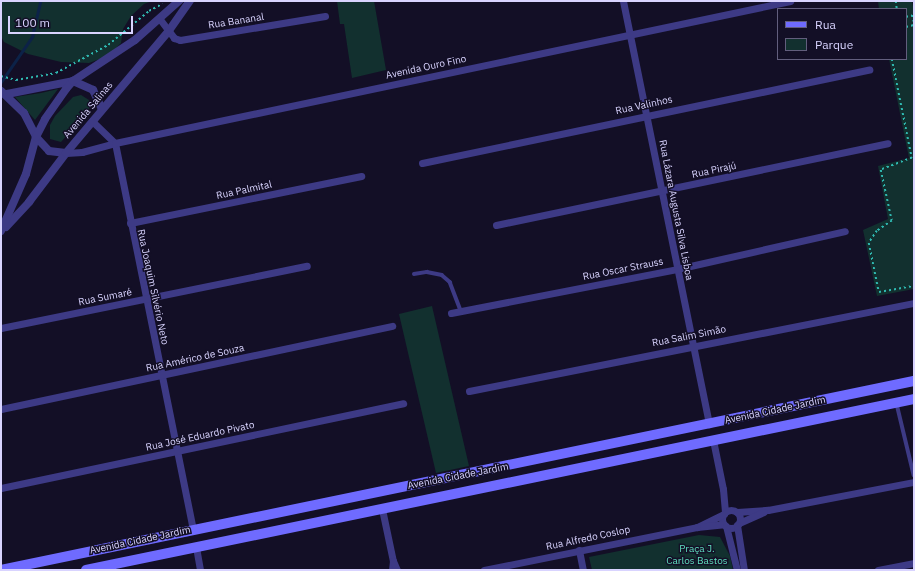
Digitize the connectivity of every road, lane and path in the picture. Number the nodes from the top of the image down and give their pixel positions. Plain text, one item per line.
1 (169, 1) edge
2 (179, 1) edge
3 (190, 1) edge
4 (623, 1) edge
5 (790, 1) edge
6 (326, 16) dead end
7 (907, 17) edge
8 (159, 18) junction
9 (914, 23) edge
10 (168, 32) junction
11 (631, 34) junction
12 (892, 60) edge
13 (870, 70) dead end
14 (1, 76) edge
15 (73, 81) junction
16 (4, 92) edge
17 (102, 109) junction
18 (647, 114) junction
19 (92, 121) junction
20 (36, 137) junction
21 (115, 143) junction
22 (888, 143) dead end
23 (66, 153) junction
24 (912, 158) junction
25 (914, 161) edge
26 (422, 163) dead end
27 (361, 176) dead end
28 (662, 191) junction
29 (130, 224) junction
30 (496, 225) dead end
31 (1, 231) edge
32 (845, 231) dead end
33 (307, 266) dead end
34 (677, 269) junction
35 (414, 274) dead end
36 (914, 286) edge
37 (146, 299) junction
38 (914, 303) edge
39 (461, 311) junction
40 (451, 313) dead end
41 (392, 326) dead end
42 (1, 328) edge
43 (694, 345) junction
44 (161, 375) junction
45 (914, 381) edge
46 (469, 391) dead end
47 (914, 399) edge
48 (404, 403) dead end
49 (897, 403) junction
50 (1, 409) edge
51 (709, 424) junction
52 (713, 440) junction
53 (177, 451) junction
54 (505, 467) junction
55 (914, 475) edge
56 (508, 482) junction
57 (914, 482) edge
58 (1, 488) edge
59 (724, 489) junction
60 (330, 501) junction
61 (382, 509) junction
62 (768, 510) junction
63 (736, 512) junction
64 (724, 513) junction
65 (334, 519) junction
66 (738, 524) junction
67 (725, 525) junction
68 (697, 527) junction
69 (193, 529) junction
70 (196, 547) junction
71 (579, 550) junction
72 (393, 561) junction
73 (914, 563) edge
74 (1, 570) edge
75 (86, 570) edge
76 (200, 570) edge
77 (392, 570) edge
78 (396, 570) edge
79 (484, 570) edge
80 (583, 570) edge
81 (737, 570) edge
82 (744, 570) edge
83 (878, 570) edge

1 - 14 path
2 - 8 street, Avenida Salinas
3 - 10 street, Avenida Salinas
4 - 11 street, Rua Lázara Augusta Silva Lisboa
5 - 11 street, Avenida Ouro Fino
6 - 10 street, Rua Bananal
7 - 9 path
8 - 10 street
8 - 15 street, Avenida Salinas
10 - 17 street, Avenida Salinas
11 - 18 street, Rua Lázara Augusta Silva Lisboa
11 - 21 street, Avenida Ouro Fino
12 - 24 path
13 - 18 street, Rua Valinhos
15 - 16 street
15 - 17 street
15 - 20 street, Avenida Salinas
16 - 20 street
17 - 19 street, Avenida Salinas
18 - 26 street, Rua Valinhos
18 - 28 street, Rua Lázara Augusta Silva Lisboa
19 - 21 street
19 - 23 street, Avenida Salinas
20 - 23 street
20 - 31 street, Avenida Salinas
21 - 23 street, Avenida Ouro Fino
21 - 29 street, Rua Joaquim Silvério Neto
22 - 28 street, Rua Pirajú
23 - 31 street, Avenida Salinas
24 - 25 path
24 - 36 path
27 - 29 street, Rua Palmital
28 - 30 street, Rua Pirajú
28 - 34 street, Rua Lázara Augusta Silva Lisboa
29 - 37 street, Rua Joaquim Silvério Neto
32 - 34 street, Rua Oscar Strauss
33 - 37 street, Rua Sumaré
34 - 39 street, Rua Oscar Strauss
34 - 43 street, Rua Lázara Augusta Silva Lisboa
35 - 39 lane
37 - 42 street, Rua Sumaré
37 - 44 street, Rua Joaquim Silvério Neto
38 - 43 street, Rua Salim Simão
39 - 40 street, Rua Oscar Strauss
41 - 44 street, Rua Américo de Souza
43 - 46 street, Rua Salim Simão
43 - 51 street, Rua Lázara Augusta Silva Lisboa
44 - 50 street, Rua Américo de Souza
44 - 53 street, Rua Joaquim Silvério Neto
45 - 51 main road, Avenida Cidade Jardim
47 - 49 main road, Avenida Cidade Jardim
48 - 53 street, Rua José Eduardo Pivato
49 - 52 main road, Avenida Cidade Jardim
49 - 55 lane
51 - 54 main road, Avenida Cidade Jardim
52 - 56 main road, Avenida Cidade Jardim
52 - 59 street
53 - 58 street, Rua José Eduardo Pivato
53 - 69 street, Rua Joaquim Silvério Neto
54 - 56 main road
54 - 60 main road, Avenida Cidade Jardim
56 - 61 main road, Avenida Cidade Jardim
57 - 62 street
59 - 63 street
59 - 64 street
60 - 65 main road
60 - 69 main road, Avenida Cidade Jardim
61 - 65 main road, Avenida Cidade Jardim
61 - 72 street
62 - 63 street
62 - 66 street
63 - 64 street
63 - 66 street
64 - 67 street
64 - 68 street
65 - 70 main road, Avenida Cidade Jardim
66 - 67 street
66 - 82 street
67 - 68 street
67 - 81 street
68 - 71 street, Rua Alfredo Coslop
69 - 74 main road, Avenida Cidade Jardim
70 - 75 main road, Avenida Cidade Jardim
70 - 76 street
71 - 79 street, Rua Alfredo Coslop
71 - 80 street
72 - 77 street
72 - 78 street
73 - 83 street

